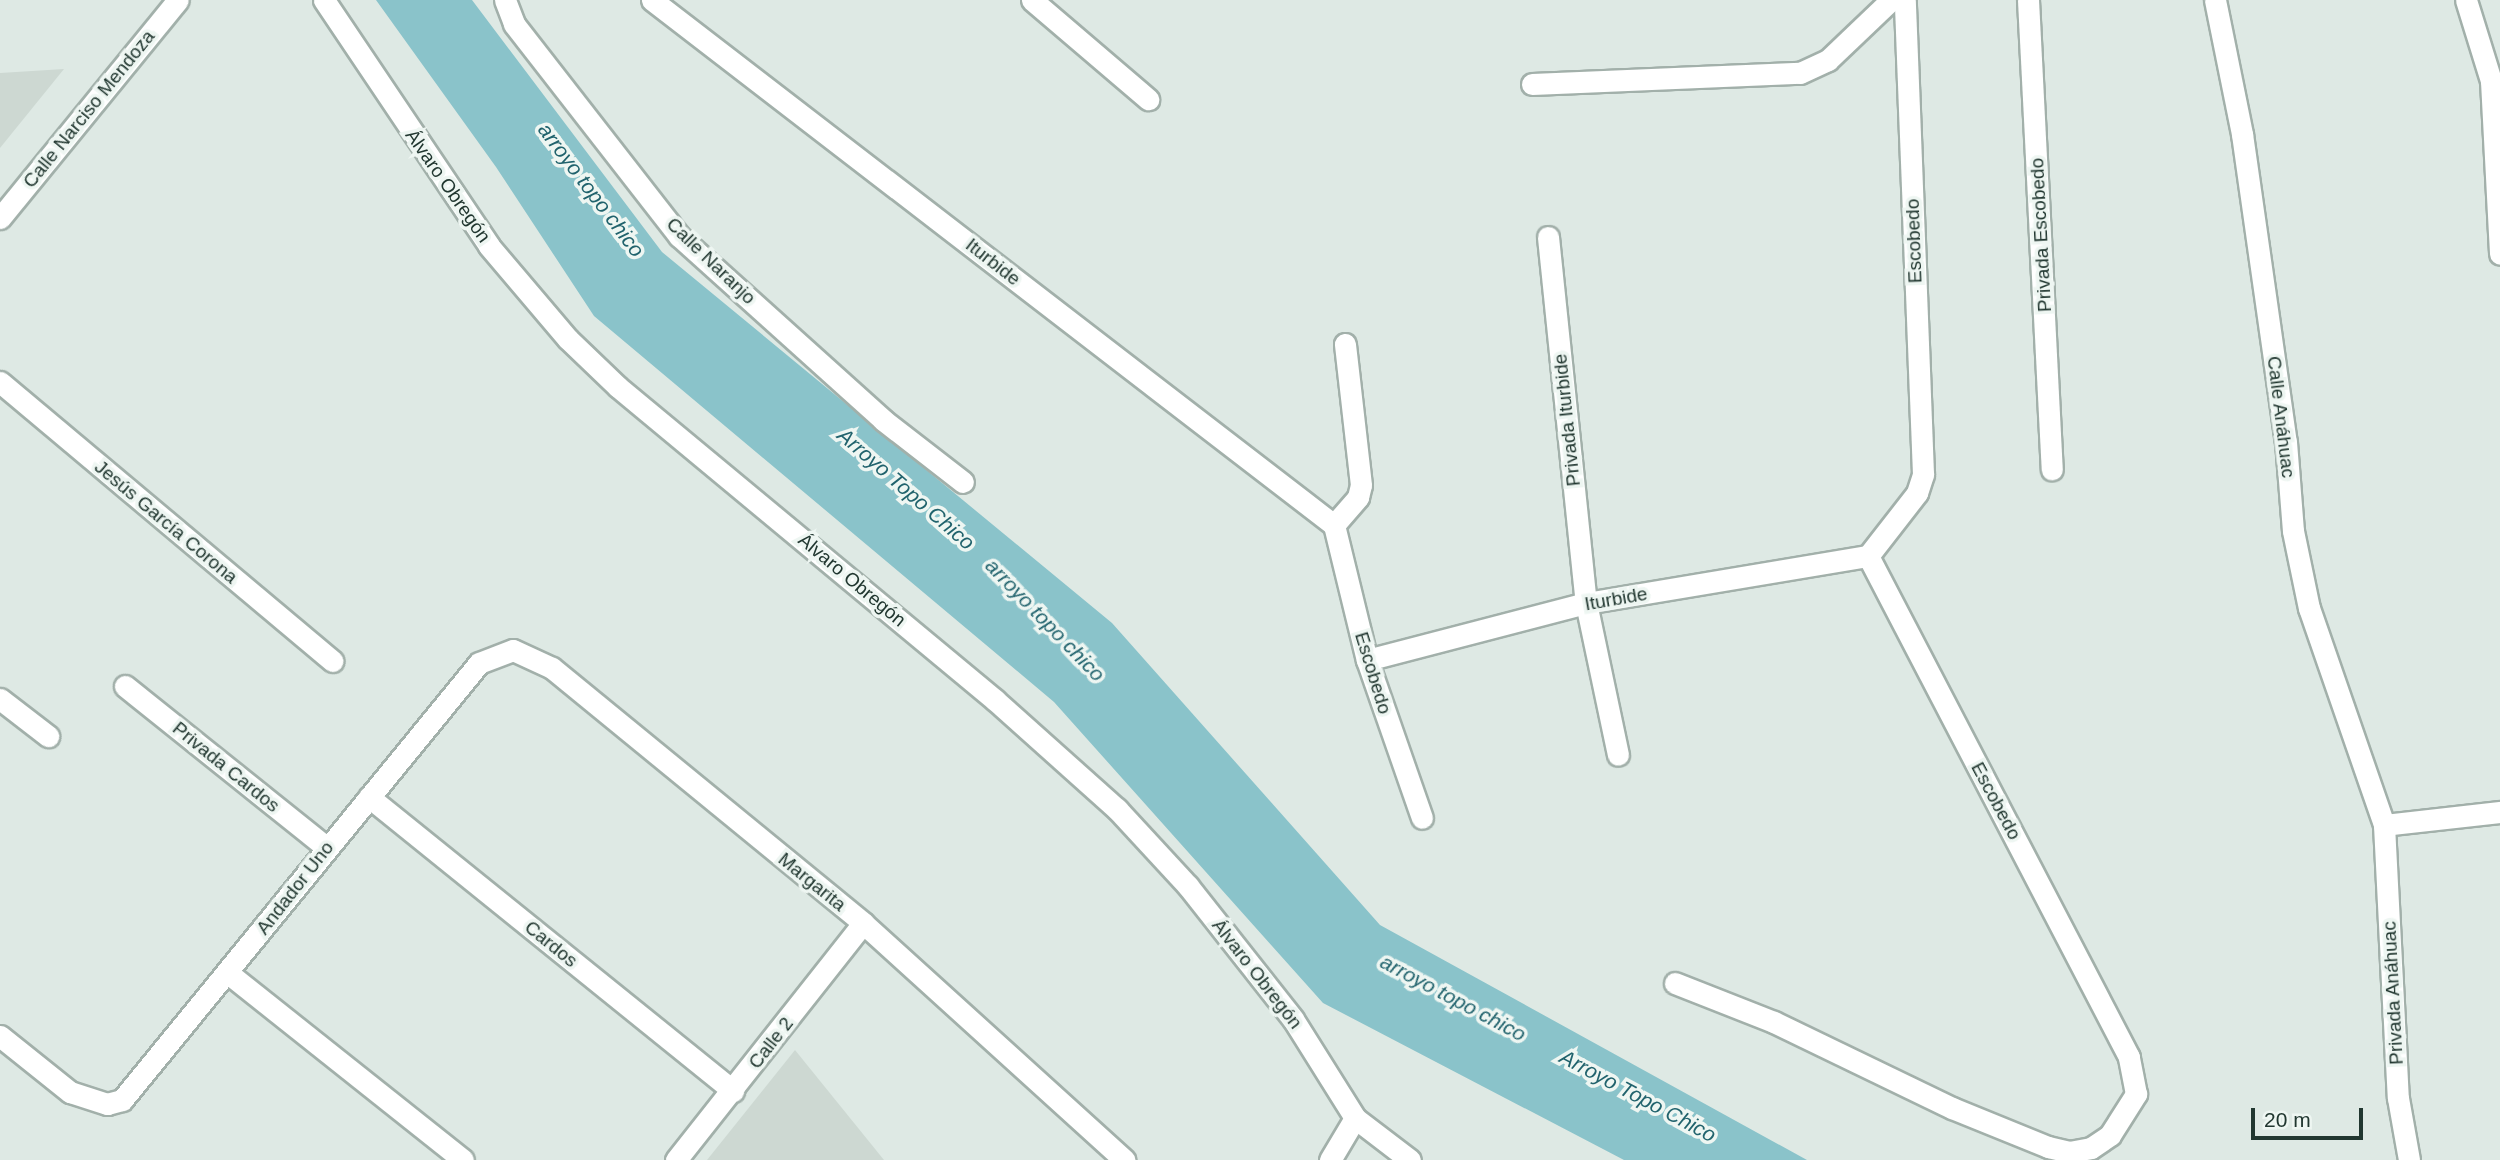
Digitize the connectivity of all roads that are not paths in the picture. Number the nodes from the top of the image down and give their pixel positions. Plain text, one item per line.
1 (178, 0) edge
2 (324, 0) edge
3 (505, 0) edge
4 (652, 0) edge
5 (1032, 0) edge
6 (1891, 0) edge
7 (1905, 0) edge
8 (2028, 0) edge
9 (2215, 0) edge
10 (2466, 0) edge
11 (1532, 84) dead end
12 (2496, 85) edge
13 (1148, 99) dead end
14 (0, 218) edge
15 (1548, 237) dead end
16 (2500, 254) edge
17 (1345, 344) dead end
18 (0, 382) edge
19 (2052, 470) dead end
20 (962, 482) dead end
21 (1334, 525) junction
22 (1868, 556) junction
23 (1586, 603) junction
24 (1367, 660) junction
25 (332, 662) dead end
26 (479, 663) joint
27 (125, 685) dead end
28 (0, 699) edge
29 (48, 736) dead end
30 (1618, 755) dead end
31 (369, 797) junction
32 (2500, 812) edge
33 (1422, 818) dead end
34 (2384, 825) junction
35 (327, 848) junction
36 (863, 923) junction
37 (229, 973) junction
38 (1675, 983) dead end
39 (0, 1036) edge
40 (733, 1091) junction
41 (1355, 1118) junction
42 (463, 1160) edge
43 (676, 1160) edge
44 (1124, 1160) edge
45 (1330, 1160) edge
46 (1410, 1160) edge
47 (2409, 1160) edge

1 - 14 street, Calle Narciso Mendoza
2 - 41 street, Álvaro Obregón
3 - 20 street, Calle Naranjo
4 - 21 street, Iturbide
5 - 13 street
6 - 11 street
7 - 22 street, Escobedo
8 - 19 street, Privada Escobedo
9 - 34 street, Calle Anáhuac
10 - 12 street
12 - 16 street
15 - 23 street, Privada Iturbide
17 - 21 street
18 - 25 street, Jesús García Corona
21 - 24 street, Escobedo
22 - 23 street, Iturbide
22 - 38 street, Escobedo
23 - 24 street, Iturbide
23 - 30 street, Privada Iturbide
24 - 33 street, Escobedo
26 - 31 street, Andador Uno
26 - 36 street, Margarita
27 - 35 street, Privada Cardos
28 - 29 street
31 - 35 street, Andador Uno
31 - 40 street, Cardos
32 - 34 street
34 - 47 street, Privada Anáhuac
35 - 37 street, Andador Uno
36 - 40 street, Calle 2
36 - 44 street, Margarita
37 - 39 street, Andador Uno
37 - 42 street
40 - 43 street, Calle 2
41 - 45 street
41 - 46 street

